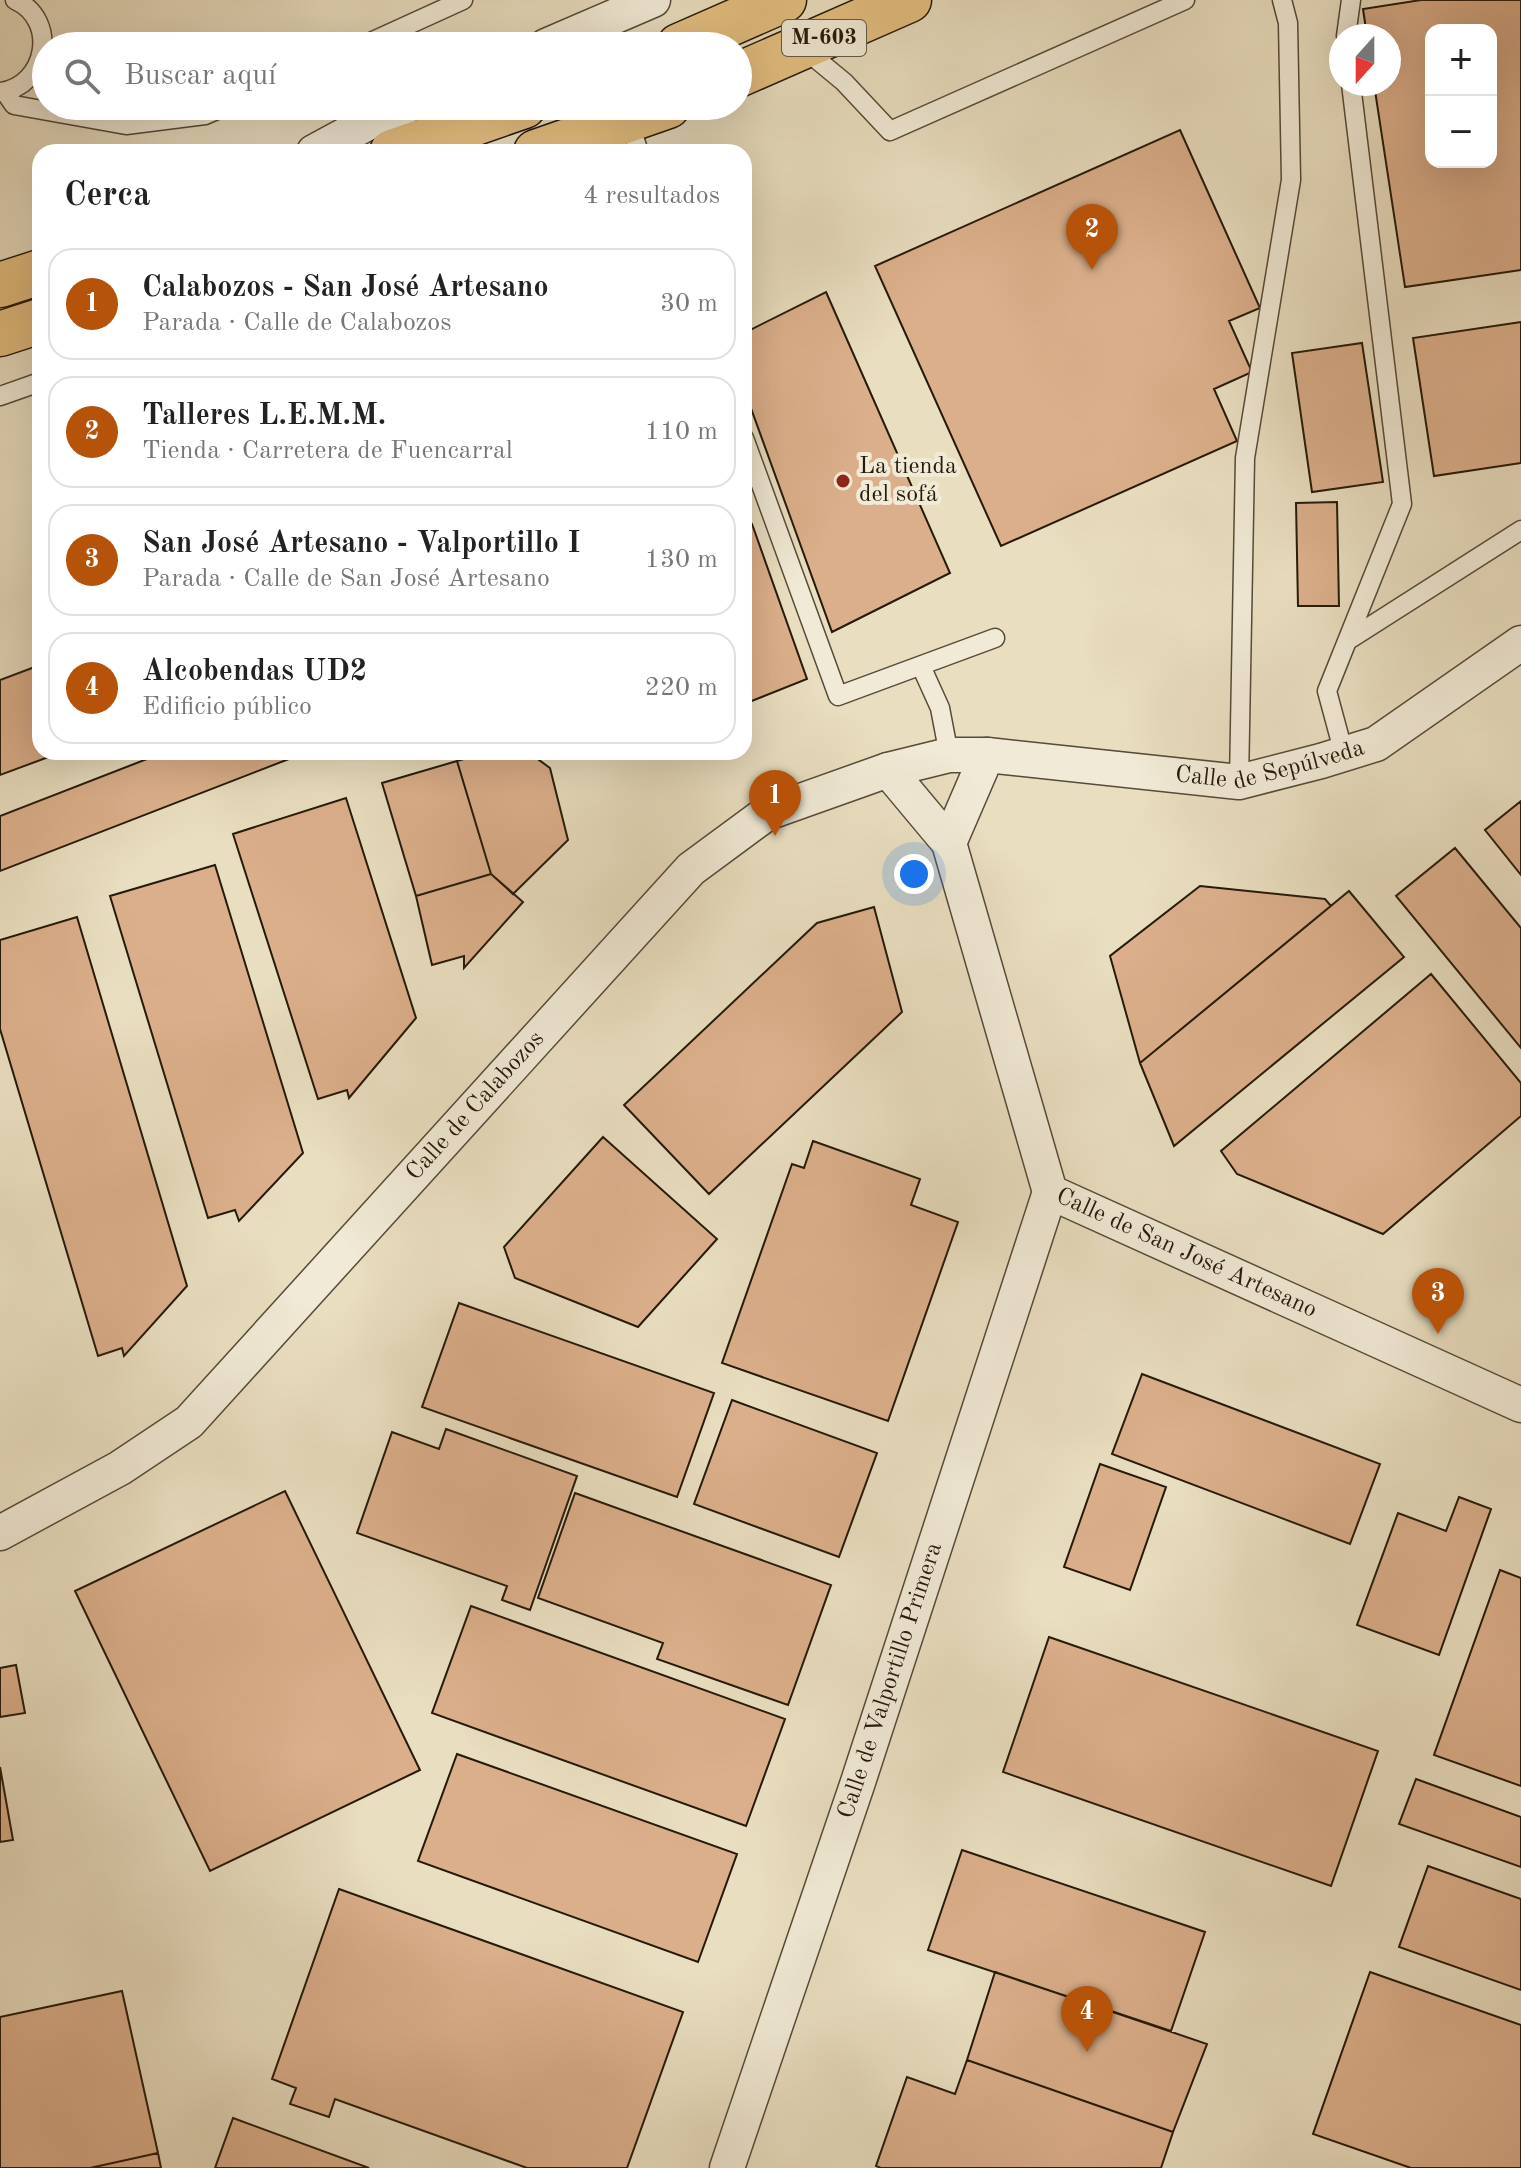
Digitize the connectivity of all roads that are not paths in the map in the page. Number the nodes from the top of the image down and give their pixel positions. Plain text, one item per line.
1 (463, 0) edge
2 (620, 0) edge
3 (653, 0) edge
4 (784, 0) edge
5 (909, 0) edge
6 (1185, 0) edge
7 (1282, 0) edge
8 (1351, 0) edge
9 (19, 1) edge
10 (1348, 24) edge
11 (42, 32) edge
12 (393, 32) edge
13 (555, 32) edge
14 (579, 32) edge
15 (711, 32) edge
16 (802, 47) junction
17 (752, 69) edge
18 (32, 75) edge
19 (3, 92) edge
20 (1352, 96) edge
21 (32, 108) edge
22 (98, 120) edge
23 (118, 120) edge
24 (166, 120) edge
25 (639, 120) edge
26 (647, 120) edge
27 (651, 120) edge
28 (393, 121) edge
29 (126, 125) junction
30 (334, 144) edge
31 (562, 144) edge
32 (616, 144) edge
33 (642, 144) edge
34 (32, 275) edge
35 (0, 285) edge
36 (32, 324) edge
37 (0, 334) edge
38 (32, 385) edge
39 (0, 396) edge
40 (752, 460) edge
41 (1521, 530) edge
42 (995, 638) dead end
43 (1347, 641) junction
44 (1521, 643) edge
45 (921, 666) junction
46 (1344, 754) junction
47 (949, 755) junction
48 (987, 755) junction
49 (888, 770) junction
50 (1239, 782) junction
51 (949, 843) junction
52 (1050, 1192) junction
53 (1521, 1405) edge
54 (0, 1533) edge
55 (727, 2168) edge

1 - 12 lane
2 - 13 lane
3 - 14 street
4 - 15 highway, M-603
5 - 16 highway, M-603
6 - 16 lane
7 - 50 lane
8 - 10 lane
9 - 11 lane
16 - 17 highway, M-603
18 - 19 lane
19 - 21 lane
20 - 43 lane
22 - 29 lane
23 - 29 lane
24 - 29 lane
25 - 31 highway
26 - 32 lane
27 - 33 lane
28 - 30 street
34 - 35 highway
36 - 37 highway
38 - 39 lane
40 - 45 lane
41 - 43 lane
42 - 45 lane
43 - 46 lane
44 - 46 street, Calle de Sepúlveda
45 - 47 lane
46 - 50 street, Calle de Sepúlveda
47 - 48 street, Calle de Calabozos
47 - 49 street, Calle de Calabozos
48 - 50 street, Calle de Sepúlveda
48 - 51 street
49 - 51 street, Calle de San José Artesano
49 - 54 street, Calle de Calabozos
51 - 52 street, Calle de San José Artesano
52 - 53 street, Calle de San José Artesano
52 - 55 street, Calle de Valportillo Primera

